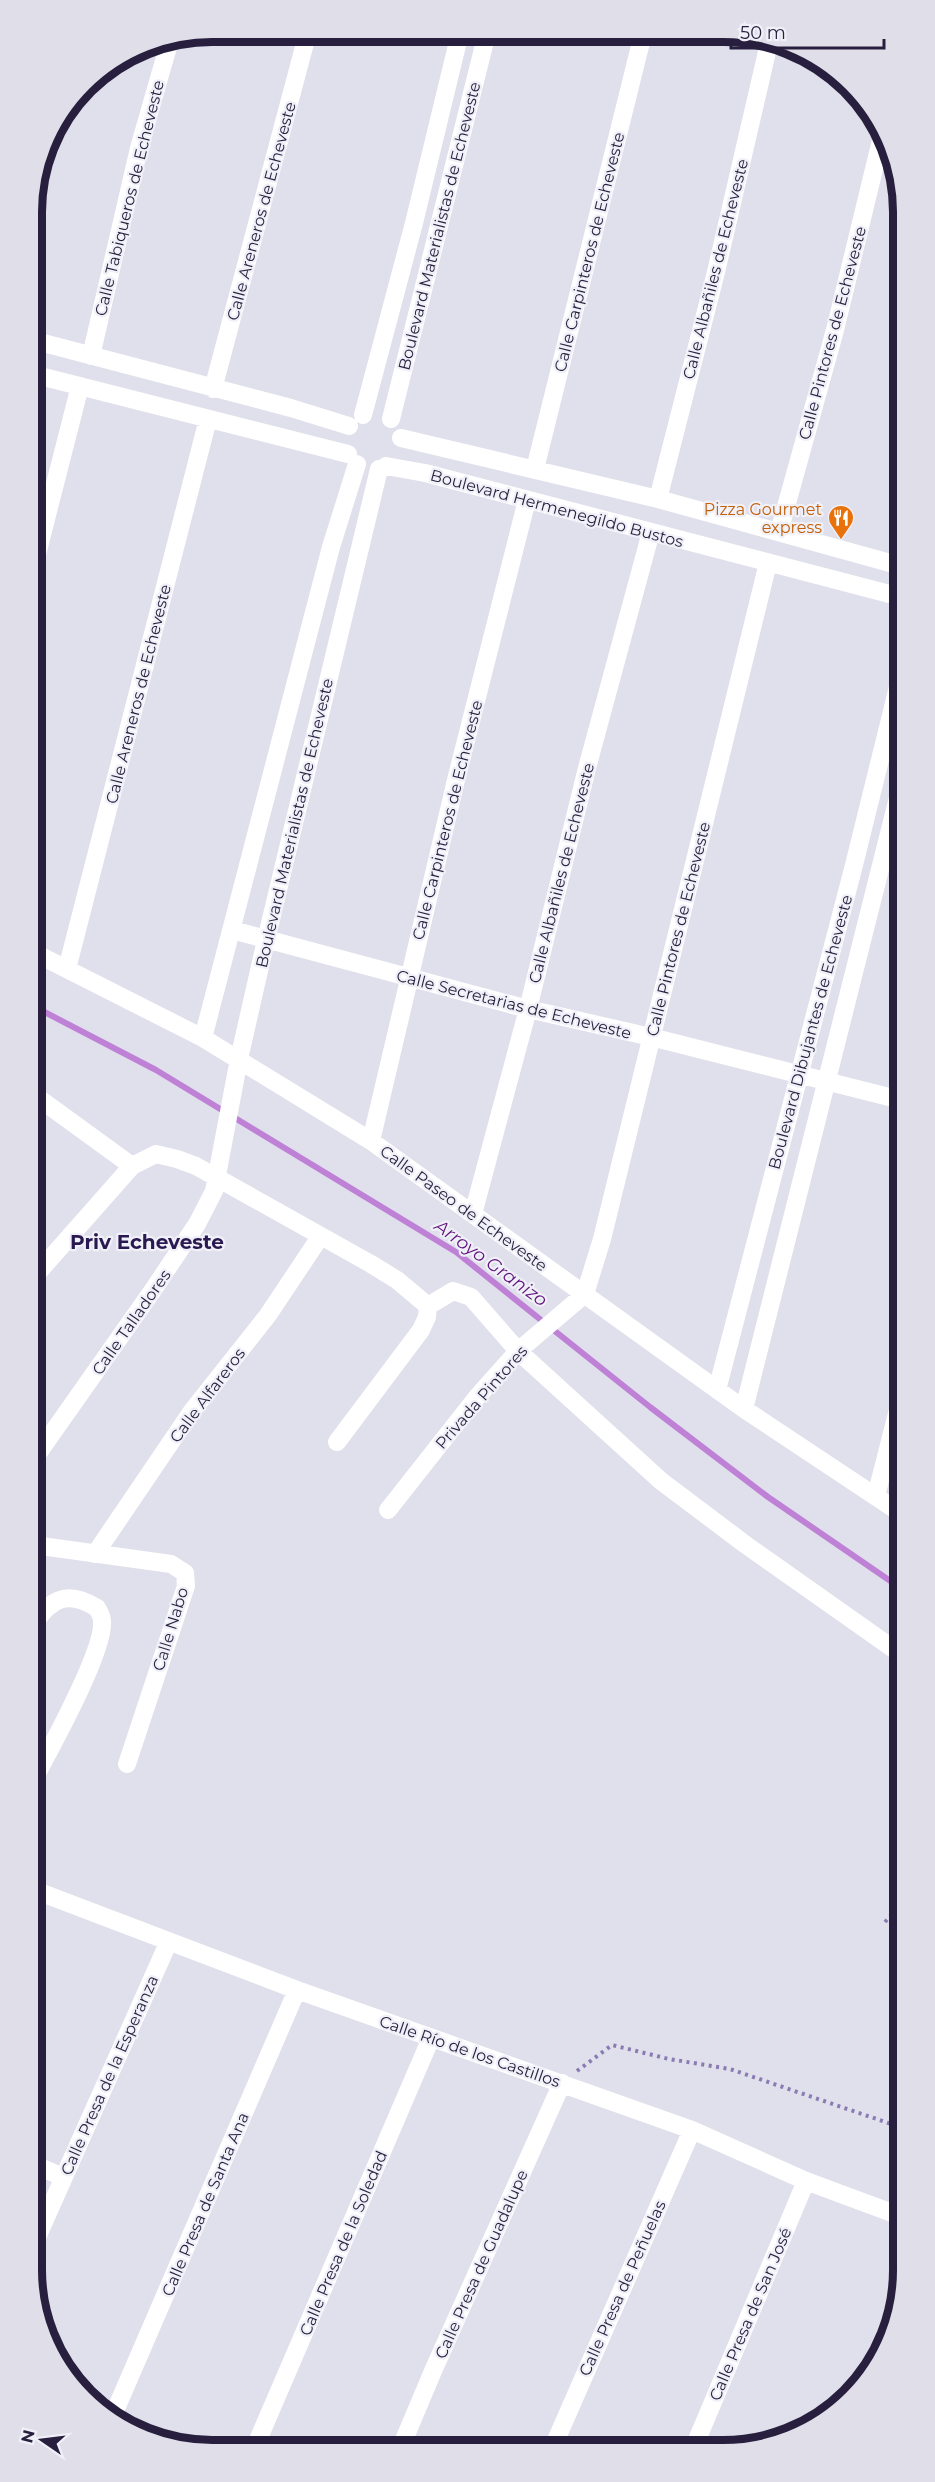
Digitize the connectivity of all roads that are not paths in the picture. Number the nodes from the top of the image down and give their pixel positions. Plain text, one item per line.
1 (305, 42) edge
2 (458, 42) edge
3 (485, 42) edge
4 (641, 42) edge
5 (168, 48) edge
6 (768, 48) edge
7 (879, 147) edge
8 (42, 343) edge
9 (90, 356) junction
10 (42, 376) edge
11 (80, 386) junction
12 (213, 389) junction
13 (208, 419) junction
14 (391, 419) junction
15 (356, 420) junction
16 (401, 438) junction
17 (352, 459) junction
18 (383, 468) junction
19 (535, 469) junction
20 (658, 499) junction
21 (527, 500) junction
22 (651, 532) junction
23 (779, 532) junction
24 (42, 535) edge
25 (768, 563) junction
26 (893, 564) edge
27 (893, 595) edge
28 (893, 707) edge
29 (893, 818) edge
30 (232, 930) junction
31 (266, 940) junction
32 (42, 959) edge
33 (67, 969) junction
34 (409, 978) junction
35 (528, 1009) junction
36 (651, 1037) junction
37 (203, 1038) junction
38 (239, 1059) junction
39 (798, 1075) junction
40 (826, 1083) junction
41 (893, 1098) edge
42 (42, 1101) edge
43 (372, 1141) junction
44 (132, 1166) junction
45 (219, 1172) junction
46 (474, 1214) junction
47 (320, 1237) junction
48 (42, 1267) edge
49 (585, 1294) junction
50 (428, 1306) junction
51 (518, 1351) junction
52 (717, 1389) junction
53 (744, 1409) junction
54 (893, 1429) edge
55 (337, 1442) dead end
56 (42, 1447) edge
57 (876, 1496) junction
58 (893, 1508) edge
59 (388, 1510) dead end
60 (42, 1546) edge
61 (95, 1554) junction
62 (42, 1614) edge
63 (893, 1649) edge
64 (42, 1763) edge
65 (127, 1764) dead end
66 (42, 1893) edge
67 (169, 1941) junction
68 (297, 1990) junction
69 (431, 2038) junction
70 (562, 2083) junction
71 (692, 2130) junction
72 (42, 2168) edge
73 (63, 2177) junction
74 (806, 2181) junction
75 (893, 2213) edge
76 (42, 2226) edge
77 (116, 2409) edge
78 (258, 2440) edge
79 (404, 2440) edge
80 (555, 2440) edge
81 (697, 2440) edge

1 - 12 street, Calle Areneros de Echeveste
2 - 15 street, Boulevard Materialistas de Echeveste
3 - 14 street, Boulevard Materialistas de Echeveste
4 - 19 street, Calle Carpinteros de Echeveste
5 - 9 street, Calle Tabiqueros de Echeveste
6 - 20 street, Calle Albañiles de Echeveste
7 - 23 street, Calle Pintores de Echeveste
8 - 9 street
9 - 12 street
10 - 11 street
11 - 13 street
11 - 24 street
12 - 15 street
13 - 17 street
13 - 33 street, Calle Areneros de Echeveste
14 - 15 street
14 - 16 street
15 - 17 street
16 - 18 street
16 - 19 street, Boulevard Hermenegildo Bustos
17 - 18 street
17 - 30 street, Boulevard Materialistas de Echeveste
18 - 21 street, Boulevard Hermenegildo Bustos
18 - 31 street, Boulevard Materialistas de Echeveste
19 - 20 street, Boulevard Hermenegildo Bustos
20 - 23 street, Boulevard Hermenegildo Bustos
21 - 22 street, Boulevard Hermenegildo Bustos
21 - 34 street, Calle Carpinteros de Echeveste
22 - 25 street, Boulevard Hermenegildo Bustos
22 - 35 street, Calle Albañiles de Echeveste
23 - 26 street, Boulevard Hermenegildo Bustos
25 - 27 street, Boulevard Hermenegildo Bustos
25 - 36 street, Calle Pintores de Echeveste
28 - 39 street, Boulevard Dibujantes de Echeveste
29 - 40 street, Boulevard Dibujantes de Echeveste
30 - 31 street, Calle Secretarias de Echeveste
30 - 37 street, Boulevard Materialistas de Echeveste
31 - 34 street, Calle Secretarias de Echeveste
31 - 38 street, Boulevard Materialistas de Echeveste
32 - 33 street, Calle Paseo de Echeveste
33 - 37 street, Calle Paseo de Echeveste
34 - 35 street, Calle Secretarias de Echeveste
34 - 43 street, Calle Carpinteros de Echeveste
35 - 36 street, Calle Secretarias de Echeveste
35 - 46 street, Calle Albañiles de Echeveste
36 - 39 street, Calle Secretarias de Echeveste
36 - 49 street, Calle Pintores de Echeveste
37 - 38 street, Calle Paseo de Echeveste
38 - 43 street, Calle Paseo de Echeveste
38 - 45 street, Boulevard Materialistas de Echeveste
39 - 40 street, Calle Secretarias de Echeveste
39 - 52 street, Boulevard Dibujantes de Echeveste
40 - 41 street, Calle Secretarias de Echeveste
40 - 53 street, Boulevard Dibujantes de Echeveste
42 - 44 street
43 - 46 street, Calle Paseo de Echeveste
44 - 45 street
44 - 48 street
45 - 47 street
45 - 56 street, Calle Talladores
46 - 49 street, Calle Paseo de Echeveste
47 - 50 street
47 - 61 street, Calle Alfareros
49 - 51 street, Privada Pintores
49 - 52 street, Calle Paseo de Echeveste
50 - 51 street
50 - 55 street
51 - 59 street, Privada Pintores
51 - 63 street
52 - 53 street, Calle Paseo de Echeveste
53 - 57 street, Calle Paseo de Echeveste
54 - 57 street
57 - 58 street, Calle Paseo de Echeveste
60 - 61 street, Calle Nabo
61 - 65 street, Calle Nabo
62 - 64 street
66 - 67 street, Calle Río de los Castillos
67 - 68 street, Calle Río de los Castillos
67 - 73 street, Calle Presa de la Esperanza
68 - 69 street, Calle Río de los Castillos
68 - 77 street, Calle Presa de Santa Ana
69 - 70 street, Calle Río de los Castillos
69 - 78 street, Calle Presa de la Soledad
70 - 71 street, Calle Río de los Castillos
70 - 79 street, Calle Presa de Guadalupe
71 - 74 street, Calle Río de los Castillos
71 - 80 street, Calle Presa de Peñuelas
72 - 73 street
73 - 76 street, Calle Presa de la Esperanza
74 - 75 street, Calle Río de los Castillos
74 - 81 street, Calle Presa de San José

